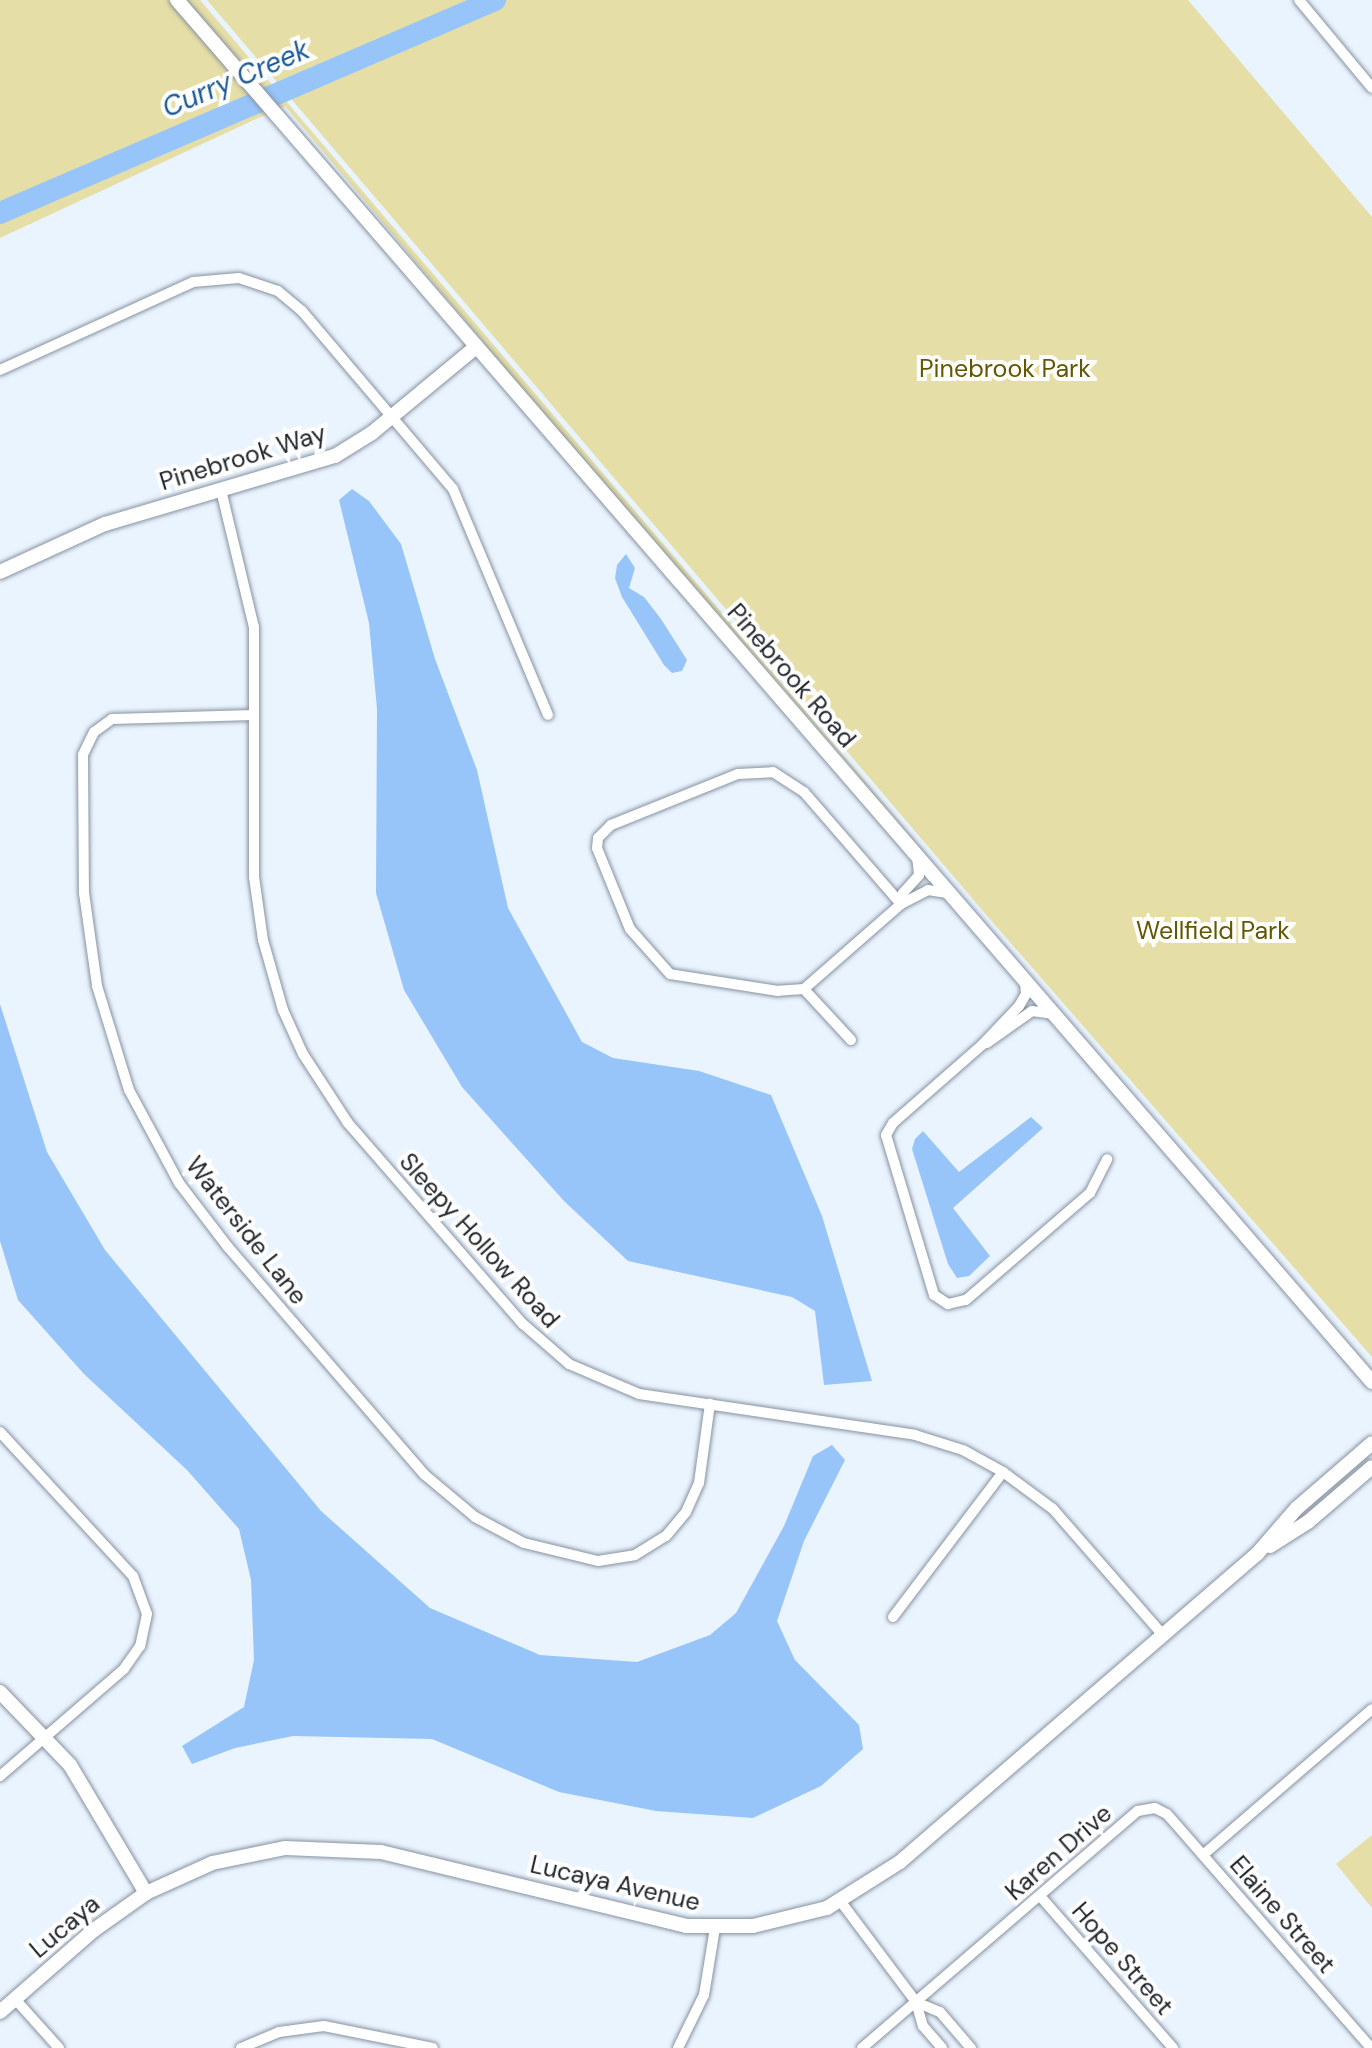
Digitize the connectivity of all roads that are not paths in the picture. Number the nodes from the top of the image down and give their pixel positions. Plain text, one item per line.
1 (177, 0) edge
2 (1299, 0) edge
3 (1372, 88) edge
4 (476, 346) junction
5 (0, 370) edge
6 (393, 415) junction
7 (221, 490) junction
8 (0, 572) edge
9 (254, 715) junction
10 (548, 716) dead end
11 (916, 856) junction
12 (952, 896) junction
13 (901, 904) junction
14 (1025, 981) junction
15 (804, 989) junction
16 (1054, 1015) junction
17 (852, 1040) dead end
18 (982, 1045) junction
19 (1107, 1158) dead end
20 (1372, 1382) edge
21 (710, 1404) junction
22 (0, 1432) edge
23 (1372, 1443) edge
24 (1372, 1467) edge
25 (1003, 1472) junction
26 (1257, 1554) junction
27 (893, 1616) dead end
28 (1163, 1635) junction
29 (0, 1692) edge
30 (1372, 1710) edge
31 (46, 1736) junction
32 (0, 1776) edge
33 (1203, 1855) junction
34 (146, 1893) junction
35 (1040, 1896) junction
36 (841, 1902) junction
37 (715, 1928) junction
38 (16, 1999) junction
39 (916, 2002) junction
40 (0, 2012) edge
41 (59, 2048) edge
42 (241, 2048) edge
43 (433, 2048) edge
44 (678, 2048) edge
45 (862, 2048) edge
46 (942, 2048) edge
47 (971, 2048) edge
48 (1173, 2048) edge
49 (1371, 2048) edge

1 - 4 street, Pinebrook Road
2 - 3 street
4 - 6 street, Pinebrook Way
4 - 11 street, Pinebrook Road
5 - 6 street
6 - 7 street, Pinebrook Way
6 - 10 street
7 - 8 street, Pinebrook Way
7 - 9 street, Sleepy Hollow Road
9 - 21 street, Sleepy Hollow Road
9 - 21 street, Waterside Lane
11 - 12 street, Pinebrook Road
11 - 13 street
12 - 13 street
12 - 14 street, Pinebrook Road
13 - 15 street
13 - 15 street
14 - 16 street, Pinebrook Road
14 - 18 street
15 - 17 street
16 - 18 street
16 - 20 street, Pinebrook Road
18 - 19 street
21 - 25 street, Sleepy Hollow Road
22 - 31 street
23 - 26 street, Lucaya Avenue
24 - 26 street, Lucaya Avenue
25 - 27 street
25 - 28 street, Sleepy Hollow Road
26 - 28 street, Lucaya Avenue
28 - 36 street, Lucaya Avenue
29 - 31 street
30 - 33 street
31 - 32 street
31 - 34 street
33 - 35 street, Karen Drive
33 - 49 street, Elaine Street
34 - 37 street, Lucaya Avenue
34 - 38 street, Lucaya
35 - 39 street, Karen Drive
35 - 48 street, Hope Street
36 - 37 street, Lucaya Avenue
36 - 39 street
37 - 44 street
38 - 40 street, Lucaya
38 - 41 street
39 - 45 street, Karen Drive
39 - 46 street
39 - 47 street
42 - 43 street

